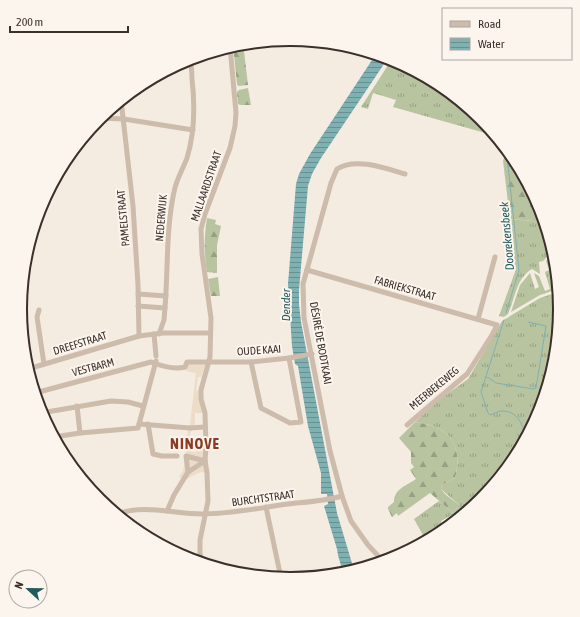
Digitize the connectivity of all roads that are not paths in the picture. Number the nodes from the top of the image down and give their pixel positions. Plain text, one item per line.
1 (231, 52) edge
2 (191, 65) edge
3 (122, 107) edge
4 (109, 118) edge
5 (124, 119) junction
6 (193, 130) junction
7 (405, 174) dead end
8 (495, 257) dead end
9 (307, 270) junction
10 (138, 294) junction
11 (166, 296) junction
12 (138, 306) junction
13 (165, 308) junction
14 (39, 310) dead end
15 (478, 319) junction
16 (497, 325) joint
17 (210, 333) junction
18 (157, 334) junction
19 (138, 336) junction
20 (310, 354) junction
21 (289, 358) junction
22 (156, 360) junction
23 (208, 361) junction
24 (251, 362) junction
25 (44, 364) junction
26 (34, 367) edge
27 (41, 392) edge
28 (77, 406) junction
29 (143, 406) junction
30 (48, 412) edge
31 (148, 424) junction
32 (407, 425) dead end
33 (139, 426) junction
34 (205, 427) junction
35 (80, 433) junction
36 (60, 436) edge
37 (177, 456) dead end
38 (205, 461) junction
39 (188, 472) junction
40 (339, 497) junction
41 (266, 507) junction
42 (167, 511) junction
43 (125, 513) edge
44 (206, 514) junction
45 (201, 556) edge
46 (378, 557) edge
47 (280, 571) edge

1 - 17 street, MALLAARDSTRAAT
2 - 6 street, NEDERWIJK
3 - 5 street, PAMELSTRAAT
4 - 5 street
5 - 6 street
5 - 10 street, PAMELSTRAAT
6 - 11 street, NEDERWIJK
7 - 9 street, DÉSIRÉ DE BODTKAAI
8 - 15 street
9 - 15 street, FABRIEKSTRAAT
9 - 20 street, DÉSIRÉ DE BODTKAAI
10 - 11 street
10 - 12 street, PAMELSTRAAT
11 - 13 street, NEDERWIJK
12 - 13 street
12 - 19 street, PAMELSTRAAT
13 - 18 street, NEDERWIJK
14 - 25 street
15 - 16 street, FABRIEKSTRAAT
16 - 32 street, MEERBEKEWEG
17 - 18 street, DREEFSTRAAT
17 - 23 street, MALLAARDSTRAAT
18 - 19 street, DREEFSTRAAT
18 - 22 street
19 - 25 street, DREEFSTRAAT
20 - 21 street, OUDE KAAI
20 - 40 street, DÉSIRÉ DE BODTKAAI
21 - 24 street, OUDE KAAI
21 - 24 street
22 - 23 street, VESTBARM
22 - 27 street, VESTBARM
22 - 29 street
23 - 24 street, OUDE KAAI
23 - 34 street, MALLAARDSTRAAT
25 - 26 street, DREEFSTRAAT
28 - 29 street
28 - 30 street
28 - 35 street
29 - 33 street
31 - 33 street
31 - 34 street
31 - 37 street
33 - 35 street
34 - 38 street, MALLAARDSTRAAT
35 - 36 street
38 - 39 street
38 - 39 street
38 - 44 street, MALLAARDSTRAAT
39 - 42 street
40 - 41 street, BURCHTSTRAAT
40 - 46 street, DÉSIRÉ DE BODTKAAI
41 - 44 street, BURCHTSTRAAT
41 - 47 street
42 - 43 street, BURCHTSTRAAT
42 - 44 street, BURCHTSTRAAT
44 - 45 street, MALLAARDSTRAAT

